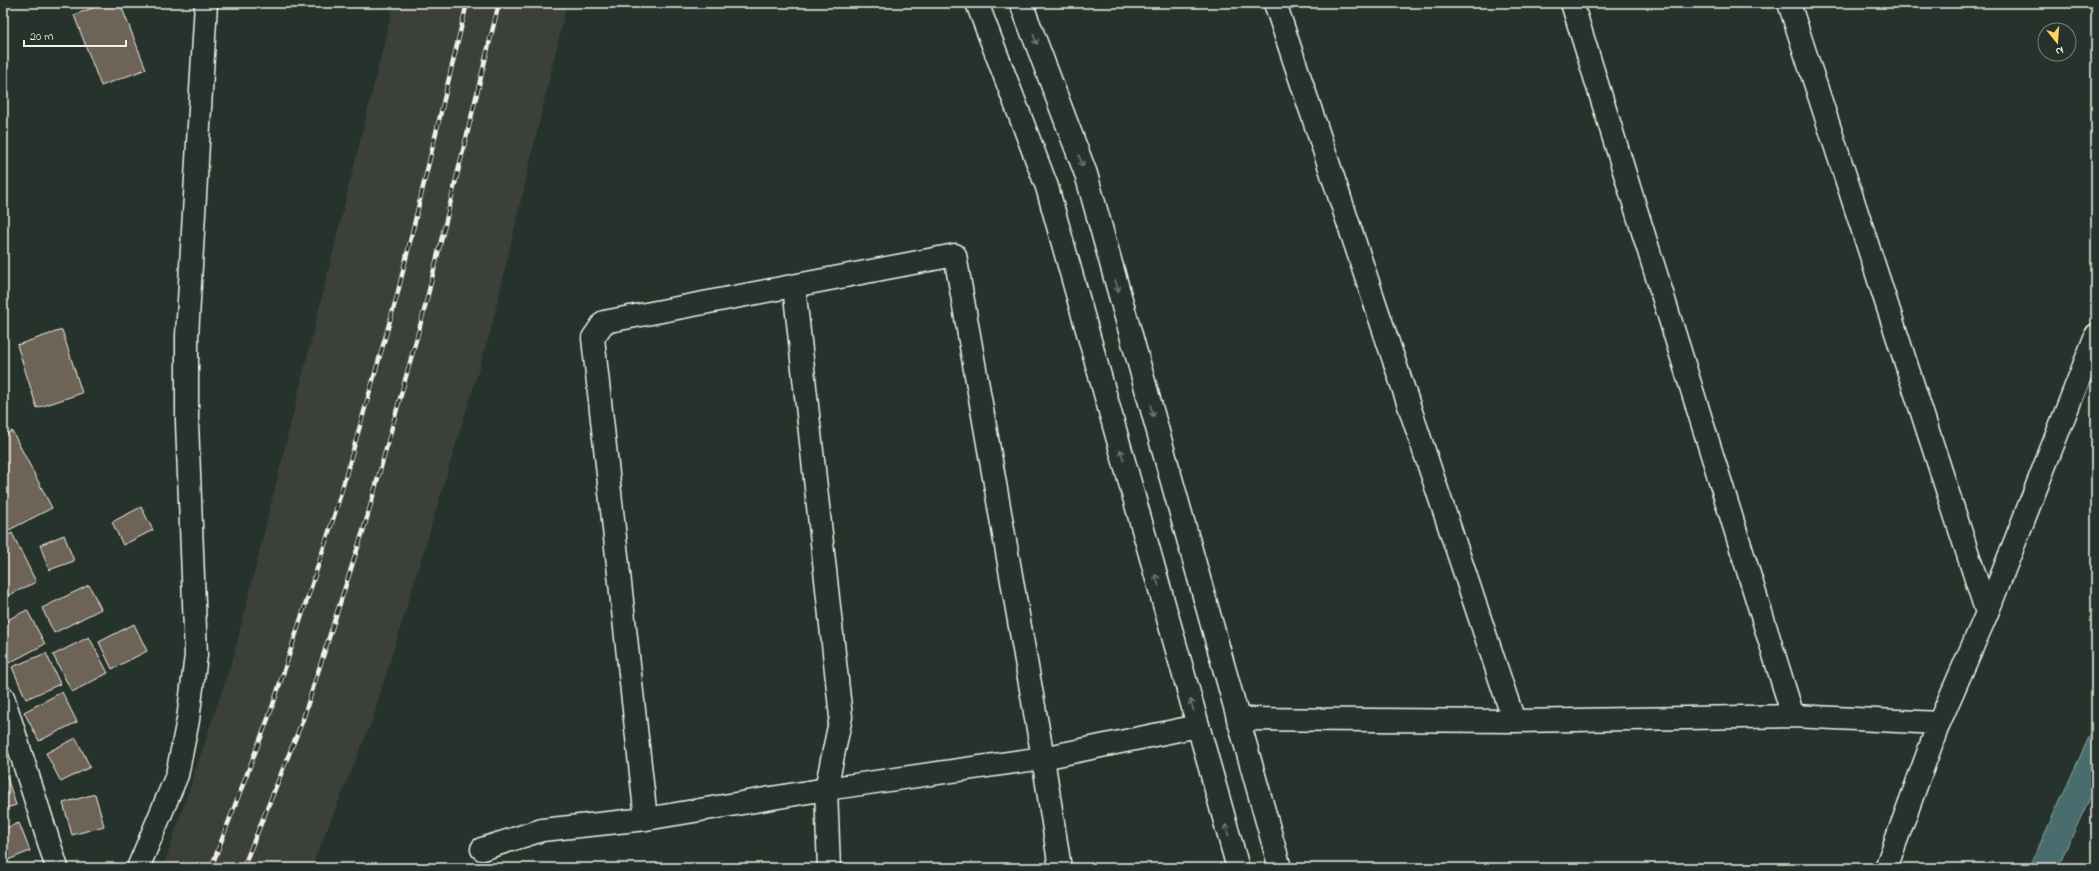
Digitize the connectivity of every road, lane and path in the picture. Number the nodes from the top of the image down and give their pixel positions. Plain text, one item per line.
1 (206, 3) edge
2 (977, 3) edge
3 (1021, 3) edge
4 (1275, 3) edge
5 (1572, 3) edge
6 (1789, 3) edge
7 (794, 286) junction
8 (2096, 335) edge
9 (2089, 371) edge
10 (1987, 613) junction
11 (3, 697) edge
12 (1793, 716) junction
13 (1238, 719) junction
14 (1514, 722) junction
15 (1939, 723) junction
16 (1198, 726) junction
17 (1043, 758) junction
18 (826, 789) junction
19 (646, 819) junction
20 (482, 849) dead end
21 (57, 868) edge
22 (138, 868) edge
23 (829, 868) edge
24 (1060, 868) edge
25 (1238, 868) edge
26 (1280, 868) edge
27 (1886, 868) edge

1 - 22 street
16 -> 2 street
3 -> 13 street
4 - 14 street
5 - 12 street
6 - 10 street
7 - 17 street
7 - 18 street
7 - 19 street
8 - 9 street
9 - 10 street
10 - 15 street
11 - 21 street
12 - 14 street
12 - 15 street
13 - 14 street
13 - 26 street
15 - 27 street
16 - 17 street
25 -> 16 street
17 - 18 street
17 - 24 street
18 - 19 street
18 - 23 street
19 - 20 street

